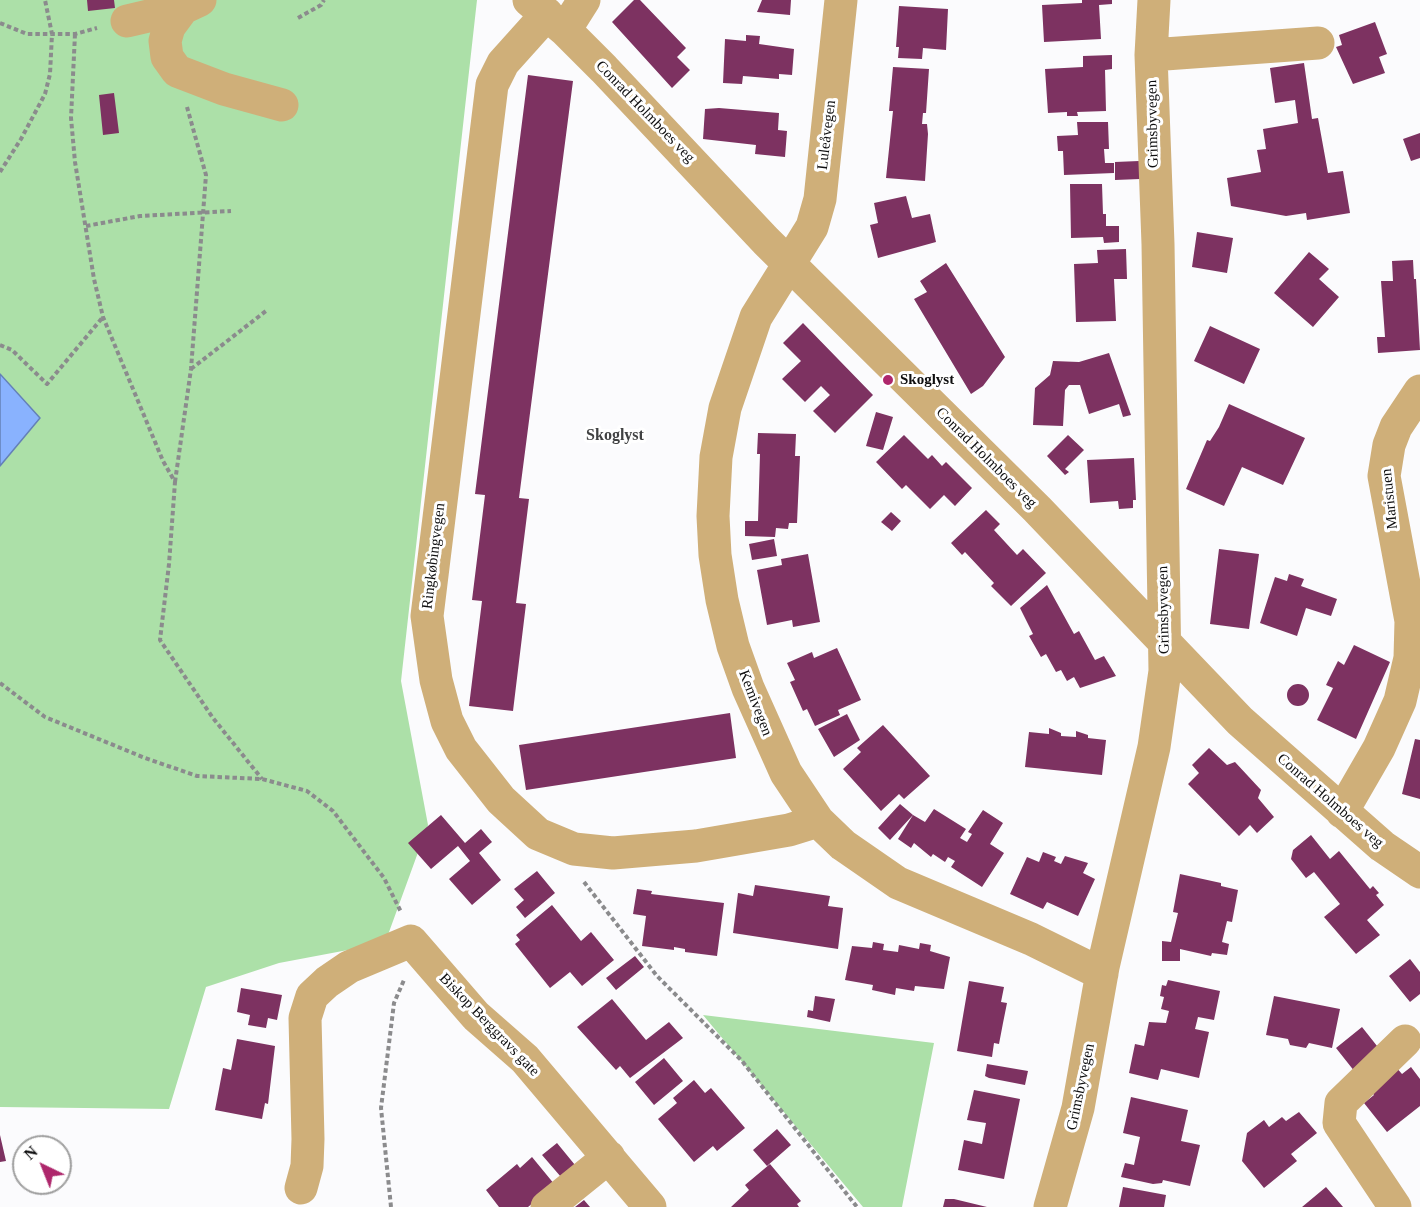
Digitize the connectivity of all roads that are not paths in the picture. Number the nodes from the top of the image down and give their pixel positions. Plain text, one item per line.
1 (584, 0) edge
2 (841, 0) edge
3 (1154, 0) edge
4 (191, 4) edge
5 (547, 15) edge
6 (127, 21) road end
7 (1318, 43) dead end
8 (1151, 55) junction
9 (282, 105) dead end
10 (789, 263) junction
11 (1420, 391) edge
12 (1415, 610) edge
13 (1163, 638) junction
14 (1342, 812) junction
15 (818, 822) junction
16 (1420, 872) edge
17 (1102, 974) junction
18 (1405, 1041) dead end
19 (609, 1158) junction
20 (302, 1188) dead end
21 (547, 1207) edge
22 (650, 1207) edge
23 (1050, 1207) edge
24 (1395, 1207) edge

1 - 5 street
2 - 10 street, Luleåvegen
3 - 8 street, Grimsbyvegen
4 - 6 street
4 - 9 street
5 - 10 street, Conrad Holmboes veg
5 - 15 street, Ringkøbingvegen
7 - 8 street
8 - 13 street, Grimsbyvegen
10 - 13 street, Conrad Holmboes veg
10 - 15 street, Kemivegen
11 - 12 street, Maristuen
12 - 14 street, Maristuen
13 - 14 street, Conrad Holmboes veg
13 - 17 street, Grimsbyvegen
14 - 16 street, Conrad Holmboes veg
15 - 17 street, Kemivegen
17 - 23 street, Grimsbyvegen
18 - 24 street
19 - 20 street, Biskop Berggravs gate
19 - 21 street
19 - 22 street, Biskop Berggravs gate

